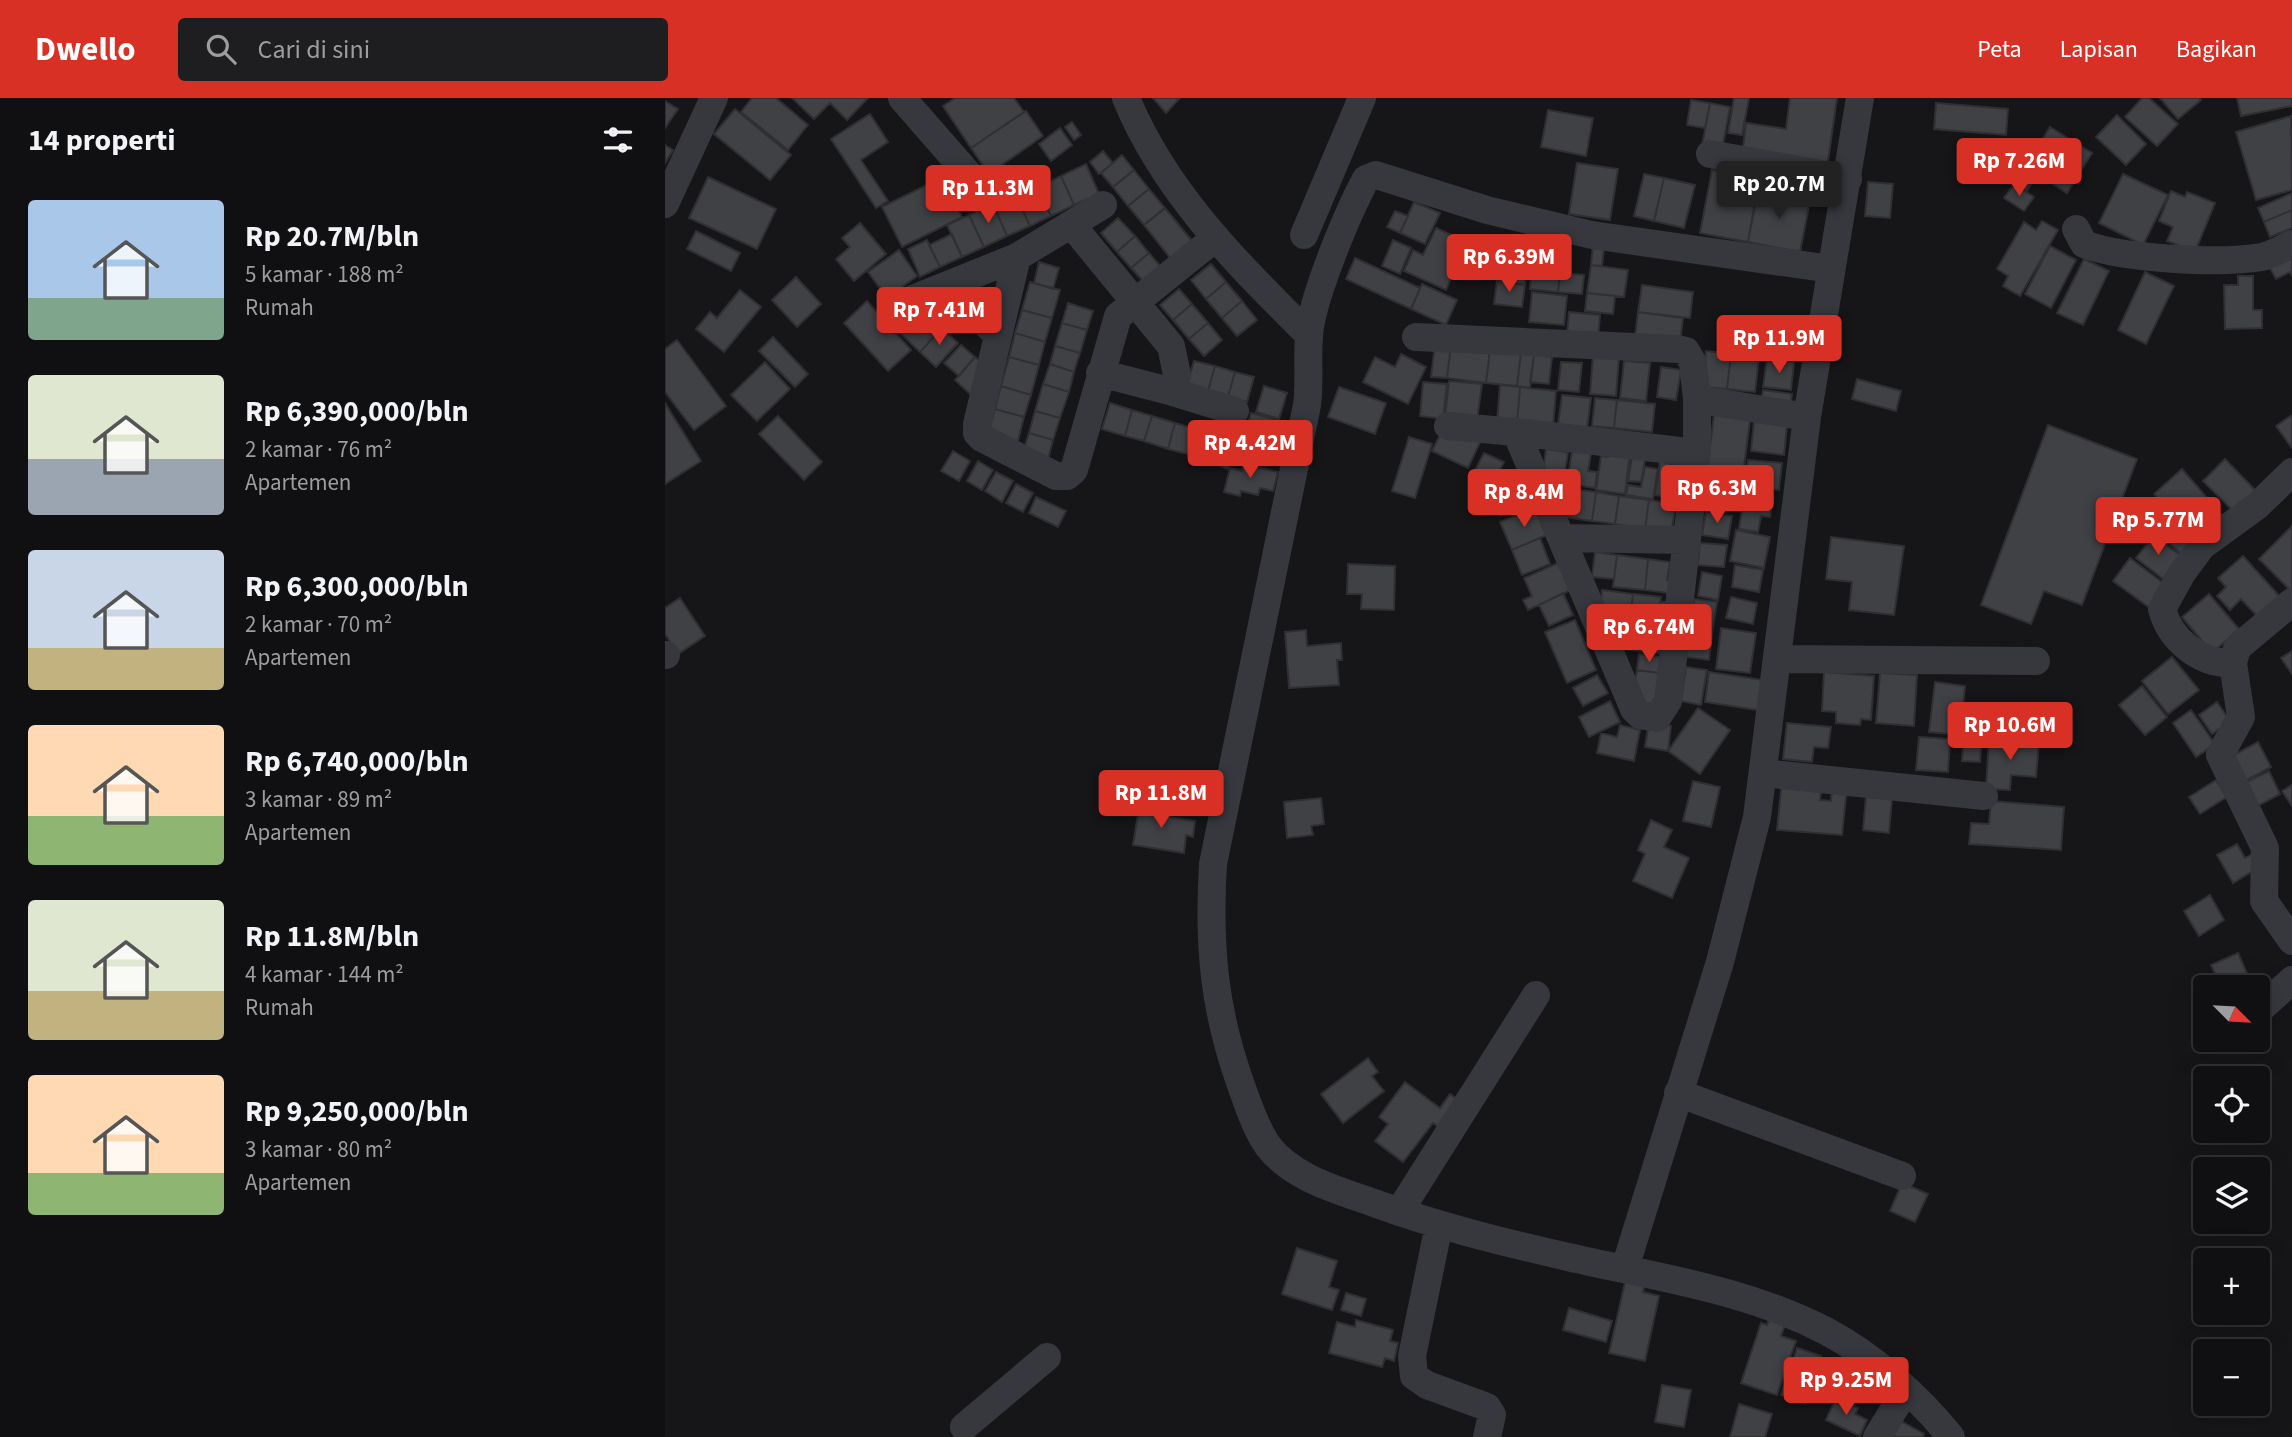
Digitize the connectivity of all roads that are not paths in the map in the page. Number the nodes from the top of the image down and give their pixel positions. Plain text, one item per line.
1 (714, 98) edge
2 (902, 98) edge
3 (1126, 98) edge
4 (1362, 98) edge
5 (1860, 98) edge
6 (1710, 154) dead end
7 (970, 176) dead end
8 (1848, 178) junction
9 (665, 204) edge
10 (1103, 205) dead end
11 (1071, 224) junction
12 (2075, 229) dead end
13 (1304, 235) dead end
14 (1214, 239) junction
15 (2292, 244) edge
16 (1017, 257) junction
17 (1831, 268) junction
18 (948, 285) junction
19 (1136, 302) junction
20 (903, 303) dead end
21 (1309, 335) junction
22 (998, 336) junction
23 (1416, 337) dead end
24 (1100, 373) junction
25 (1173, 392) junction
26 (1697, 399) junction
27 (1235, 411) dead end
28 (1807, 417) junction
29 (1448, 426) dead end
30 (1516, 432) junction
31 (1697, 453) junction
32 (2292, 472) edge
33 (1564, 538) junction
34 (1685, 540) junction
35 (2292, 602) edge
36 (1778, 659) junction
37 (2036, 662) dead end
38 (2233, 663) junction
39 (1763, 772) junction
40 (1984, 796) dead end
41 (2292, 941) edge
42 (2292, 980) edge
43 (1536, 995) dead end
44 (2270, 1000) edge
45 (1678, 1093) junction
46 (1902, 1176) dead end
47 (1399, 1212) junction
48 (1439, 1225) junction
49 (1625, 1268) junction
50 (1047, 1357) dead end
51 (1906, 1390) junction
52 (963, 1434) edge
53 (1487, 1437) edge
54 (1877, 1437) edge
55 (1951, 1437) edge

1 - 9 street
2 - 7 street
3 - 14 street
4 - 13 street
5 - 8 street
6 - 8 street
8 - 17 street
10 - 11 street
11 - 16 street
11 - 19 street
12 - 15 street
14 - 19 street
14 - 21 street
16 - 18 street
16 - 22 street
17 - 21 street
17 - 28 street
18 - 20 street
18 - 22 street
19 - 24 street
19 - 25 street
21 - 47 street
22 - 24 street
23 - 26 street
24 - 25 street
25 - 27 street
26 - 28 street
26 - 31 street
28 - 36 street
29 - 30 street
30 - 31 street
30 - 33 street
31 - 34 street
32 - 38 street
33 - 34 street
33 - 34 street
35 - 38 street
36 - 37 street
36 - 39 street
38 - 41 street
39 - 40 street
39 - 45 street
42 - 44 street
43 - 47 street
45 - 46 street
45 - 49 street
47 - 48 street
48 - 49 street
48 - 53 street
49 - 51 street
50 - 52 street
51 - 54 street
51 - 55 street

